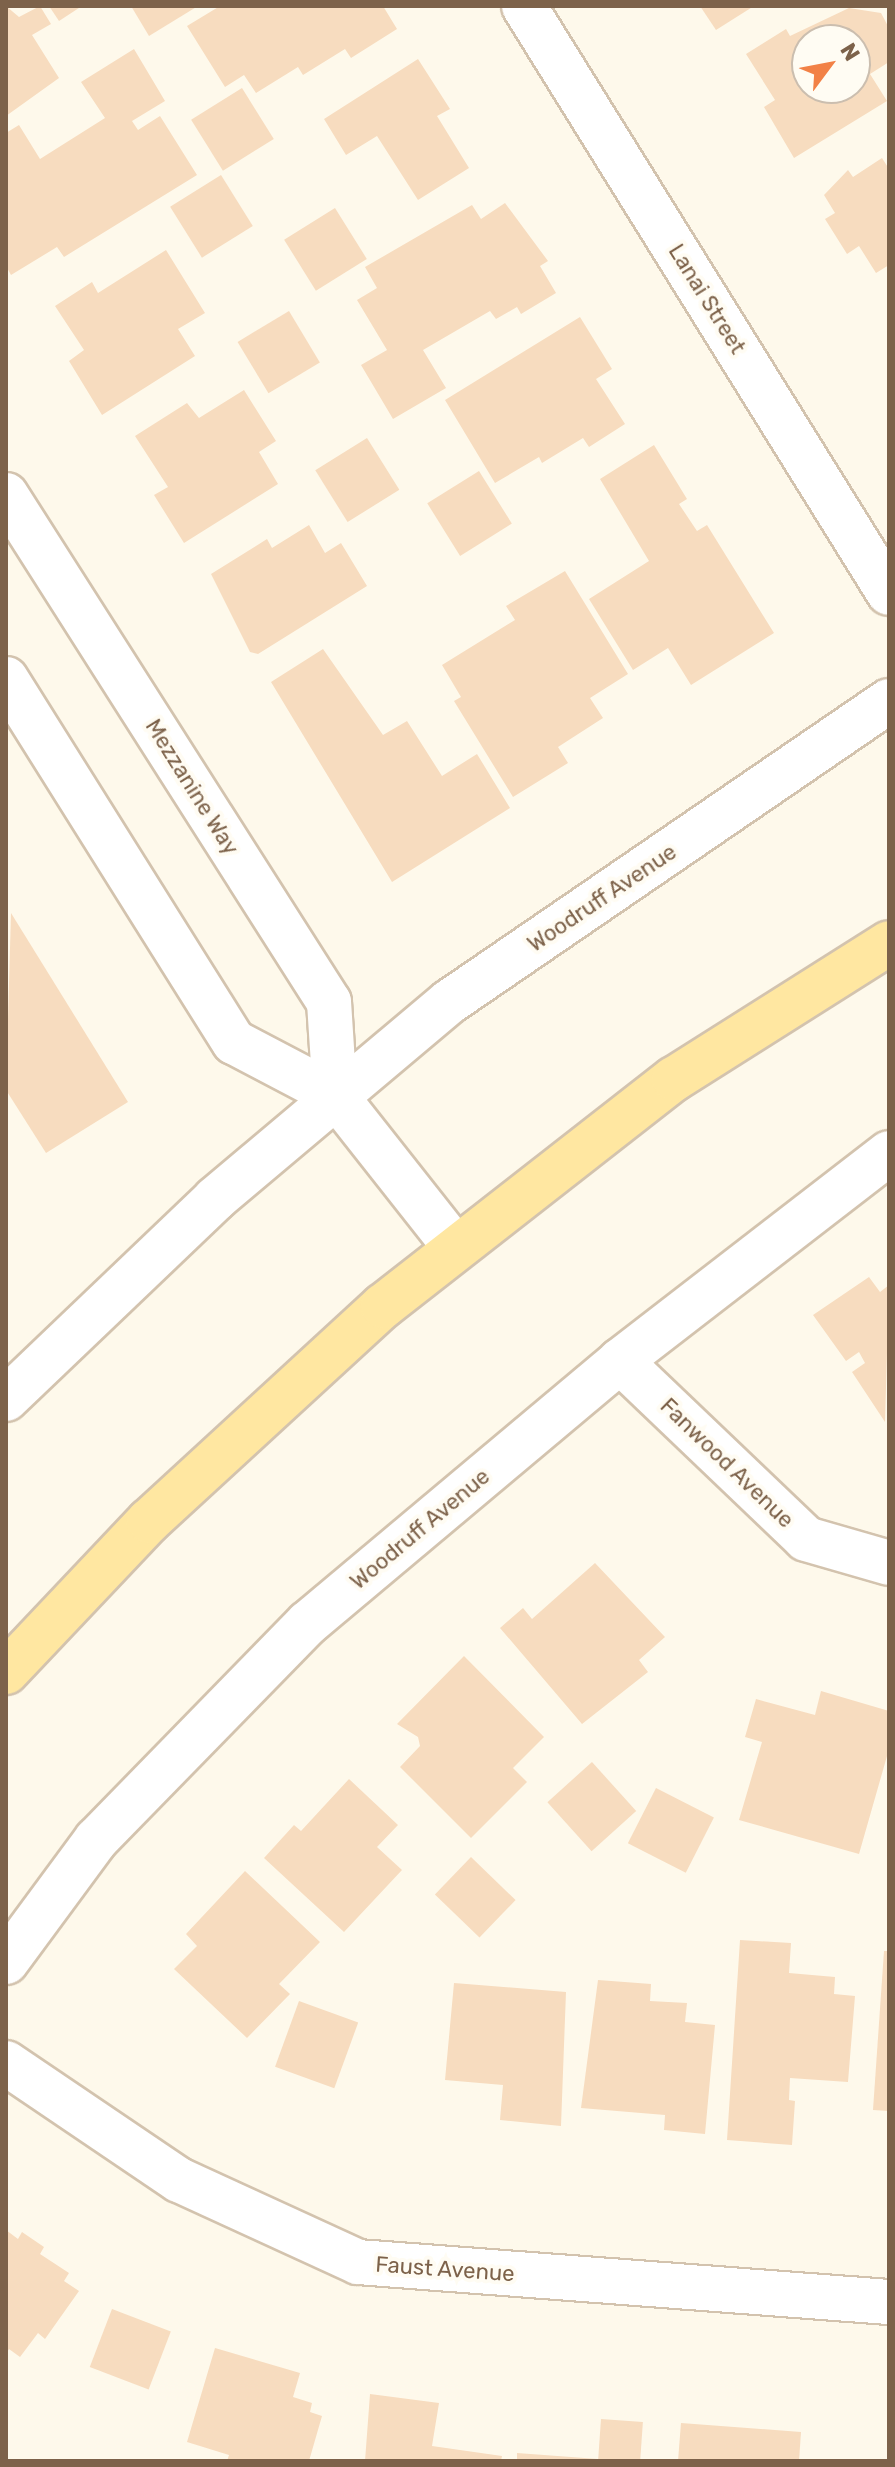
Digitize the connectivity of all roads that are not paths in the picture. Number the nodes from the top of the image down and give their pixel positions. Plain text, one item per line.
1 (524, 6) edge
2 (6, 495) edge
3 (889, 593) edge
4 (6, 679) edge
5 (889, 701) edge
6 (889, 943) edge
7 (335, 1095) junction
8 (889, 1153) edge
9 (455, 1247) junction
10 (620, 1361) junction
11 (6, 1399) edge
12 (889, 1563) edge
13 (6, 1672) edge
14 (6, 1962) edge
15 (6, 2063) edge
16 (889, 2302) edge

1 - 3 street, Lanai Street
2 - 7 street, Mezzanine Way
4 - 7 street
5 - 7 street, Woodruff Avenue
6 - 9 main road
7 - 9 street
7 - 11 street, Woodruff Avenue
8 - 10 street, Woodruff Avenue
9 - 13 main road
10 - 12 street, Fanwood Avenue
10 - 14 street, Woodruff Avenue
15 - 16 street, Faust Avenue

